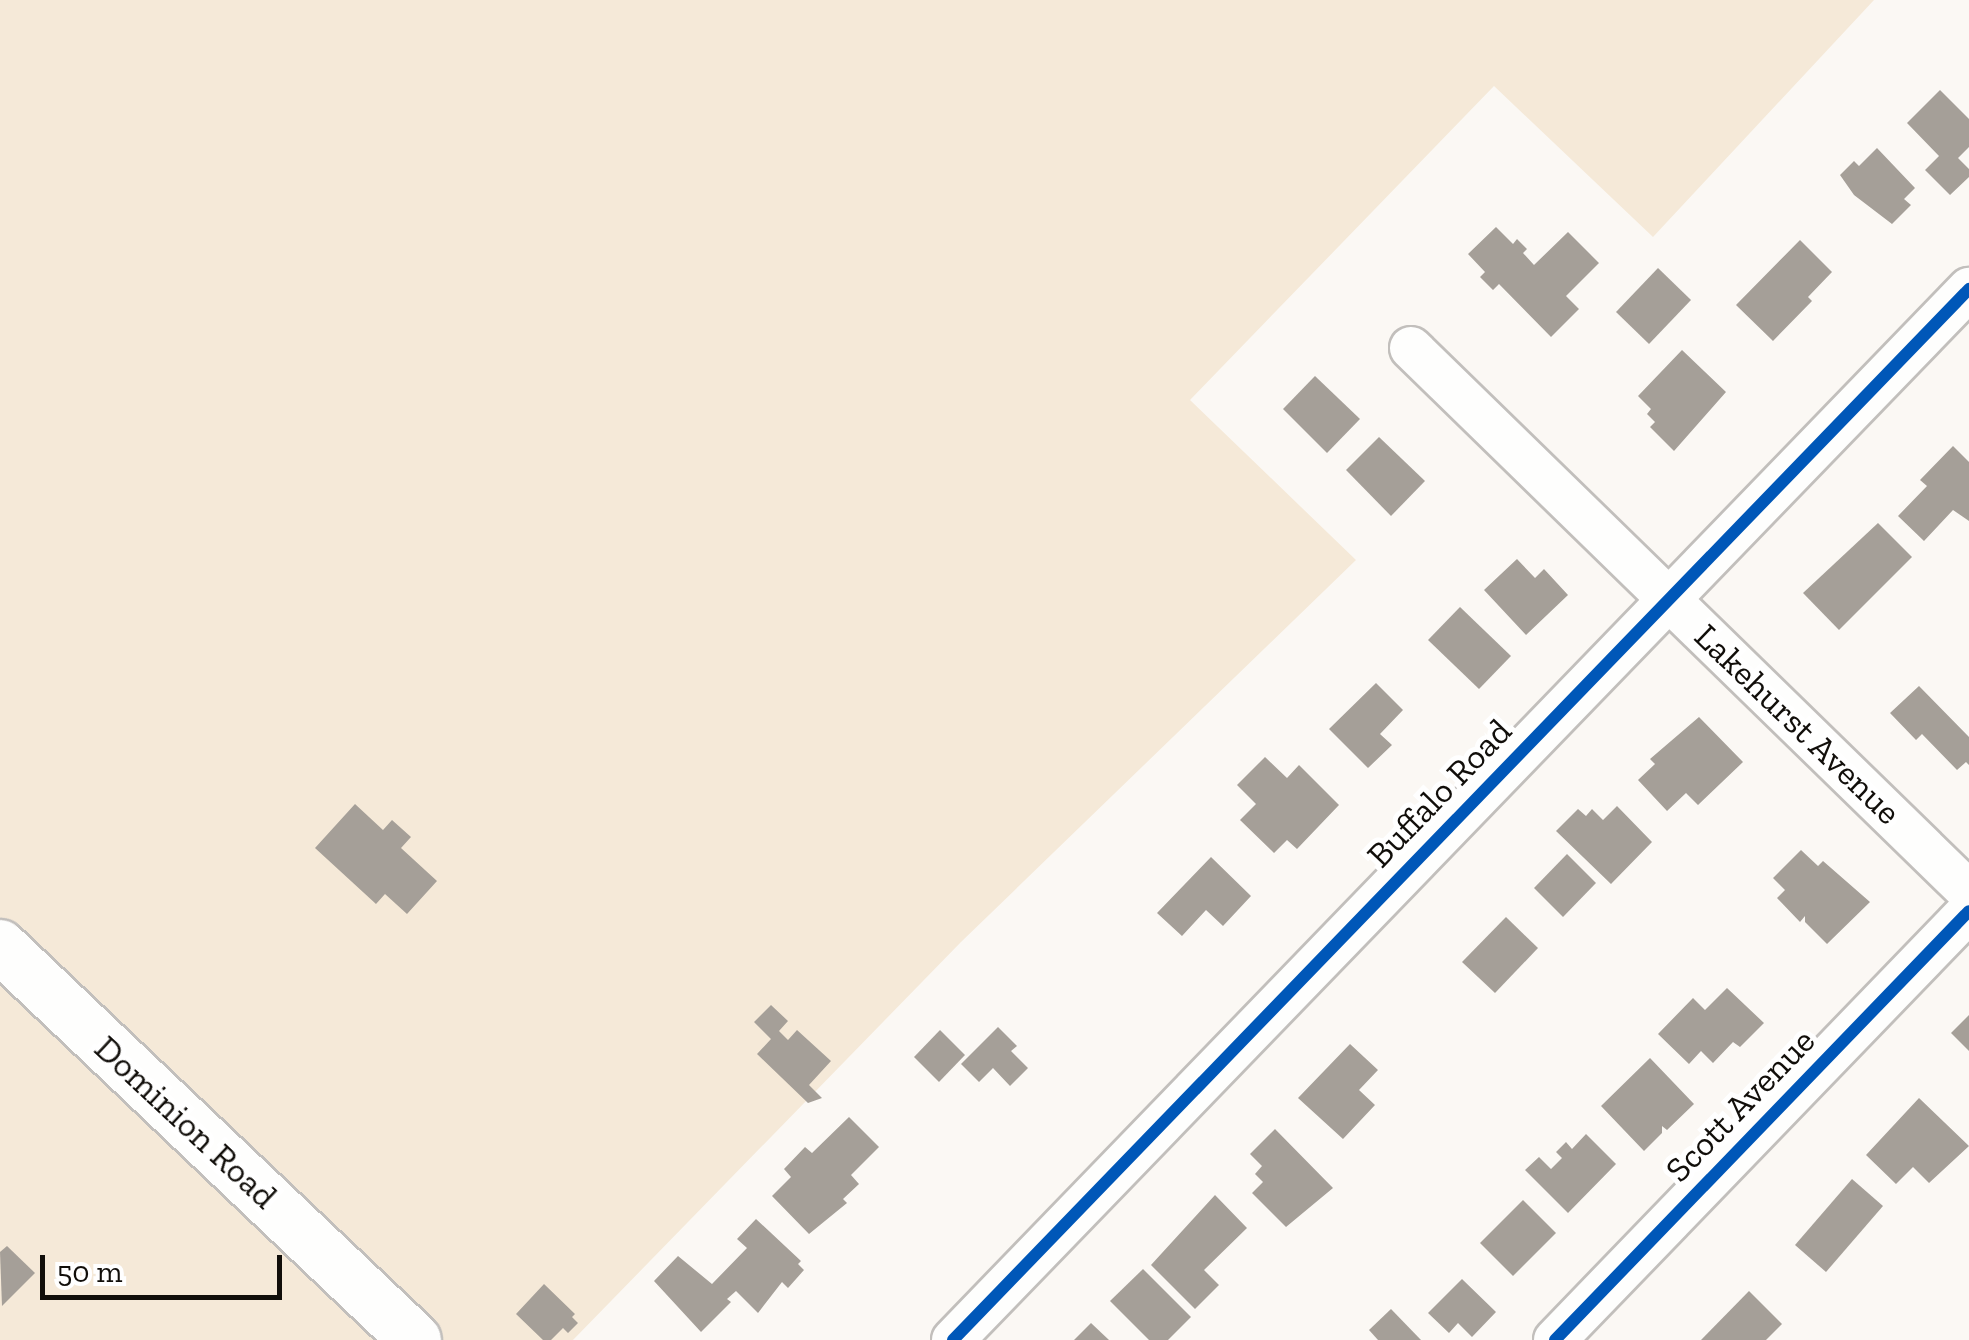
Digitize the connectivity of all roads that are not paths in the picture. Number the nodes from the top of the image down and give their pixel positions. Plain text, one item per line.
1 (1969, 289) edge
2 (1411, 348) dead end
3 (1669, 598) junction
4 (1969, 892) edge
5 (1969, 911) edge
6 (0, 946) edge
7 (415, 1340) edge
8 (953, 1340) edge
9 (1555, 1340) edge

1 - 3 street, Buffalo Road
2 - 3 street, Lakehurst Avenue
3 - 4 street, Lakehurst Avenue
3 - 8 street, Buffalo Road
5 - 9 street, Scott Avenue
6 - 7 main road, Dominion Road

